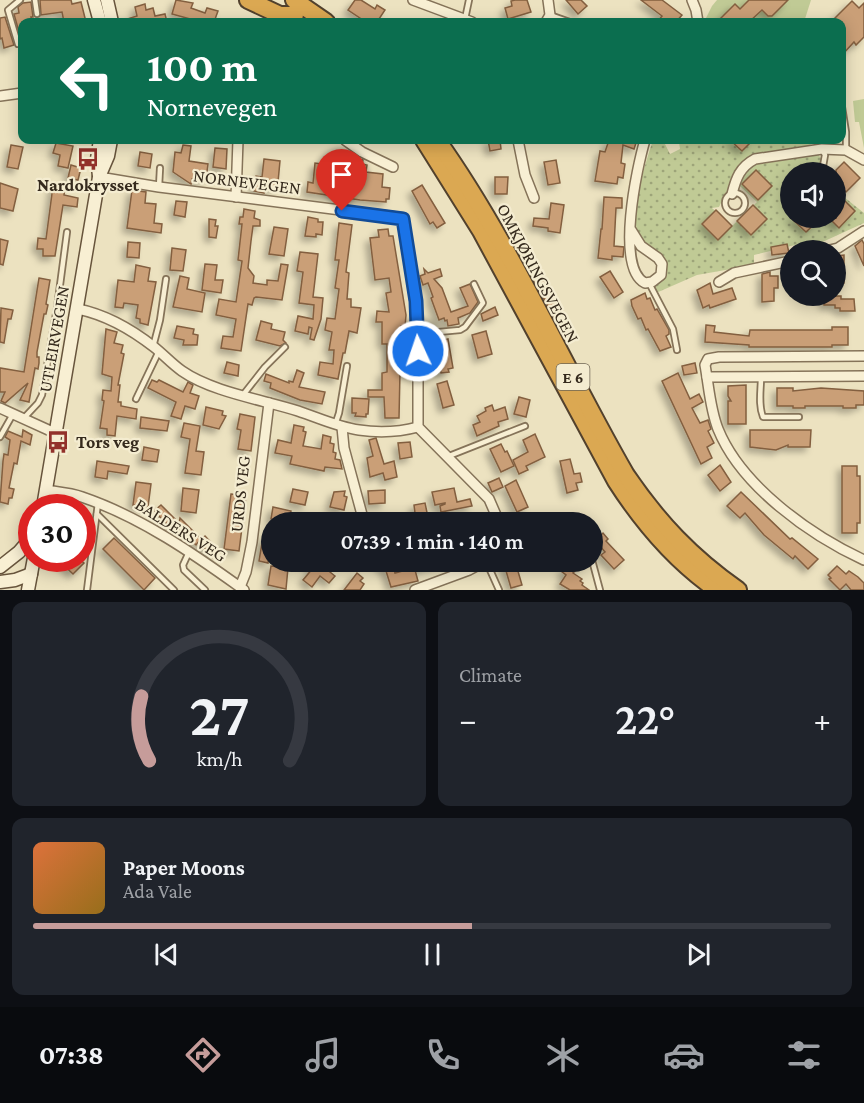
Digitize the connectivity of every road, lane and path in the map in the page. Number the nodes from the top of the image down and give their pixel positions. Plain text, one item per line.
1 (20, 0) edge
2 (35, 0) edge
3 (94, 0) edge
4 (107, 0) edge
5 (248, 0) edge
6 (271, 0) edge
7 (413, 0) edge
8 (469, 0) edge
9 (549, 0) edge
10 (692, 0) edge
11 (299, 8) edge
12 (37, 14) dead end
13 (99, 18) edge
14 (111, 18) edge
15 (318, 18) edge
16 (454, 18) edge
17 (468, 18) edge
18 (548, 18) edge
19 (697, 18) edge
20 (18, 44) dead end
21 (18, 94) edge
22 (0, 96) edge
23 (99, 144) edge
24 (110, 144) edge
25 (238, 144) edge
26 (351, 144) edge
27 (427, 144) edge
28 (440, 144) edge
29 (519, 144) edge
30 (644, 144) edge
31 (845, 144) edge
32 (822, 149) junction
33 (846, 150) junction
34 (864, 160) edge
35 (824, 162) edge
36 (393, 167) dead end
37 (160, 168) dead end
38 (99, 177) junction
39 (159, 187) junction
40 (732, 194) junction
41 (236, 197) junction
42 (534, 198) dead end
43 (631, 230) junction
44 (864, 231) edge
45 (67, 232) dead end
46 (846, 243) edge
47 (780, 263) edge
48 (166, 279) dead end
49 (719, 282) dead end
50 (649, 283) junction
51 (474, 284) dead end
52 (78, 309) junction
53 (417, 334) junction
54 (285, 347) dead end
55 (156, 349) junction
56 (677, 350) dead end
57 (864, 356) edge
58 (347, 366) dead end
59 (864, 376) edge
60 (707, 377) junction
61 (761, 377) junction
62 (243, 395) junction
63 (136, 399) dead end
64 (269, 403) junction
65 (0, 408) edge
66 (13, 414) junction
67 (799, 417) dead end
68 (23, 419) junction
69 (338, 426) junction
70 (418, 426) junction
71 (525, 426) dead end
72 (55, 433) junction
73 (0, 437) edge
74 (449, 456) junction
75 (45, 490) junction
76 (45, 494) edge
77 (98, 503) junction
78 (361, 512) edge
79 (495, 512) edge
80 (97, 514) junction
81 (189, 552) junction
82 (18, 553) edge
83 (864, 561) edge
84 (0, 569) edge
85 (464, 572) edge
86 (491, 572) edge
87 (595, 572) edge
88 (31, 574) junction
89 (0, 584) edge
90 (242, 589) edge
91 (7, 590) edge
92 (28, 590) edge
93 (87, 590) edge
94 (174, 590) edge
95 (205, 590) edge
96 (415, 590) edge
97 (499, 590) edge
98 (600, 590) edge
99 (717, 590) edge
100 (738, 590) edge

1 - 20 lane
2 - 12 lane
3 - 13 main road
4 - 14 main road
5 - 11 highway
6 - 11 highway
7 - 16 street
8 - 17 lane
9 - 18 street
10 - 19 street
11 - 15 highway
21 - 22 street
23 - 38 main road, UTLEIRVEGEN
24 - 38 main road, UTLEIRVEGEN
25 - 41 street
26 - 36 street
27 - 99 highway, OMKJØRINGSVEGEN / E 6
28 - 100 highway, OMKJØRINGSVEGEN / E 6
29 - 42 street
30 - 43 street
31 - 33 lane
32 - 33 street
32 - 35 lane
32 - 40 street
33 - 34 street
37 - 39 lane
38 - 39 street, NORNEVEGEN
38 - 52 main road, UTLEIRVEGEN
39 - 41 street, NORNEVEGEN
40 - 40 lane
41 - 53 street, NORNEVEGEN
43 - 50 street
43 - 50 street
44 - 46 street
45 - 68 lane, UTLEIRVEGEN
47 - 49 street
48 - 55 lane
50 - 56 lane
51 - 53 lane
52 - 55 street
52 - 72 main road, UTLEIRVEGEN
53 - 70 street
54 - 62 lane
55 - 62 street
55 - 63 lane
57 - 60 street
58 - 69 lane
59 - 61 street
60 - 61 street
60 - 83 street
61 - 67 lane
62 - 64 street
64 - 69 street
64 - 90 street, URDS VEG
65 - 66 street
66 - 68 street
66 - 73 lane
68 - 72 street
69 - 70 street
69 - 78 street
70 - 74 street
71 - 74 lane
72 - 75 main road, UTLEIRVEGEN
74 - 79 street
75 - 76 main road, UTLEIRVEGEN
75 - 77 street, BALDERS VEG
77 - 80 lane
77 - 81 street, BALDERS VEG
80 - 93 lane
80 - 94 lane
81 - 90 street, BALDERS VEG
81 - 95 lane
82 - 84 main road
84 - 88 main road
85 - 96 street
86 - 97 lane
87 - 98 lane
88 - 89 main road
88 - 92 main road
89 - 91 main road

